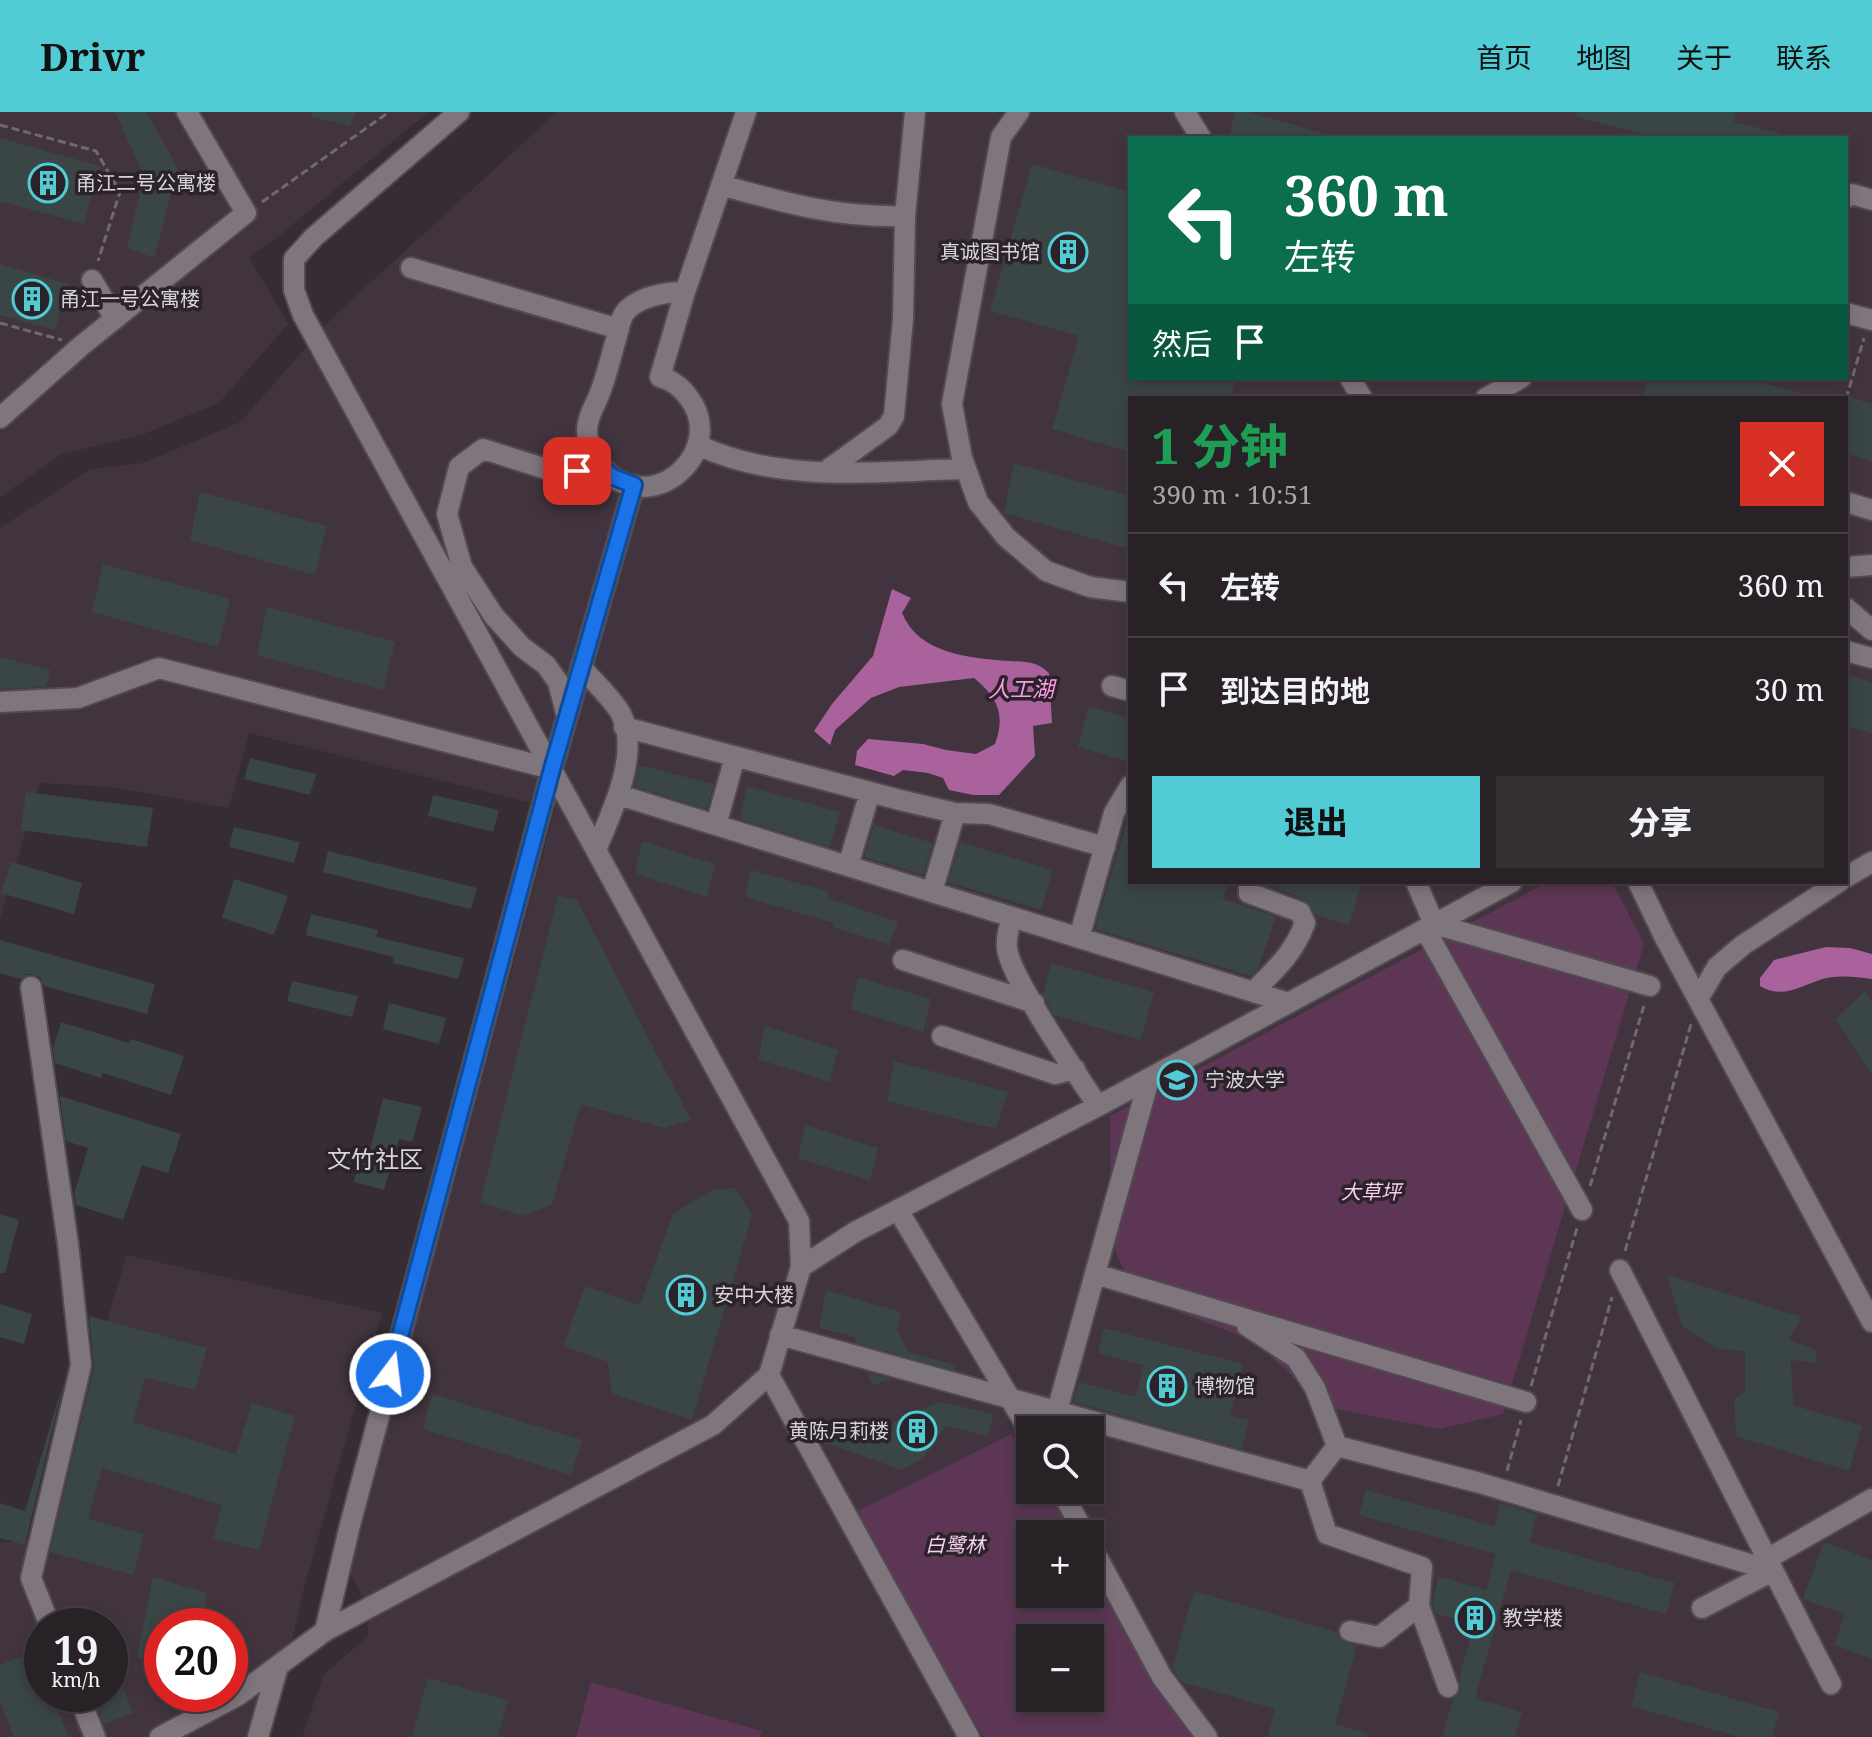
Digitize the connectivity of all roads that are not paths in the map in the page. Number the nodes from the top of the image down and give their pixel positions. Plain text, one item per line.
1 (187, 112) edge
2 (459, 112) edge
3 (746, 112) edge
4 (915, 112) edge
5 (1019, 112) edge
6 (1185, 112) edge
7 (1200, 136) edge
8 (721, 185) junction
9 (1848, 197) edge
10 (1872, 200) edge
11 (905, 216) junction
12 (411, 268) dead end
13 (92, 280) road end
14 (685, 292) junction
15 (1848, 313) edge
16 (115, 319) junction
17 (1871, 319) edge
18 (619, 329) junction
19 (1518, 380) edge
20 (1497, 395) edge
21 (0, 418) edge
22 (698, 445) junction
23 (599, 465) junction
24 (966, 469) junction
25 (826, 471) junction
26 (634, 485) junction
27 (1872, 565) edge
28 (1848, 567) edge
29 (1128, 592) edge
30 (1848, 610) edge
31 (1872, 630) edge
32 (1848, 652) edge
33 (1872, 658) edge
34 (581, 667) junction
35 (0, 702) edge
36 (567, 717) junction
37 (624, 727) junction
38 (735, 757) junction
39 (552, 769) junction
40 (1128, 789) edge
41 (870, 792) junction
42 (619, 795) junction
43 (955, 813) junction
44 (716, 825) junction
45 (1105, 847) junction
46 (596, 850) junction
47 (1872, 862) edge
48 (848, 866) junction
49 (1848, 873) edge
50 (1249, 884) edge
51 (1417, 884) edge
52 (1508, 884) edge
53 (1639, 884) edge
54 (1831, 884) edge
55 (932, 892) junction
56 (1012, 917) junction
57 (1430, 927) junction
58 (1079, 938) junction
59 (903, 960) dead end
60 (1650, 986) dead end
61 (31, 987) dead end
62 (1253, 992) junction
63 (1698, 999) junction
64 (1034, 1003) junction
65 (1289, 1003) junction
66 (942, 1036) dead end
67 (1075, 1069) junction
68 (1149, 1079) junction
69 (1098, 1106) junction
70 (898, 1210) junction
71 (1582, 1210) dead end
72 (801, 1267) junction
73 (1620, 1270) dead end
74 (1095, 1274) junction
75 (1229, 1314) junction
76 (1872, 1322) edge
77 (780, 1335) junction
78 (769, 1375) junction
79 (1012, 1399) junction
80 (1526, 1402) dead end
81 (1057, 1411) junction
82 (1021, 1416) edge
83 (1337, 1446) junction
84 (1310, 1481) junction
85 (1872, 1499) edge
86 (1770, 1565) junction
87 (1104, 1570) edge
88 (1419, 1606) junction
89 (43, 1608) edge
90 (1702, 1608) dead end
91 (325, 1631) junction
92 (1350, 1631) dead end
93 (278, 1666) junction
94 (1831, 1684) dead end
95 (1448, 1687) dead end
96 (85, 1712) edge
97 (95, 1737) edge
98 (160, 1737) edge
99 (258, 1737) edge
100 (969, 1737) edge
101 (1207, 1737) edge

1 - 16 street
2 - 39 street
3 - 8 street
4 - 11 street
5 - 24 street
6 - 7 street
8 - 11 street
8 - 14 street
9 - 10 street
11 - 25 street
12 - 18 street
13 - 16 street
14 - 18 street
14 - 22 street
15 - 17 street
16 - 21 street
18 - 23 street
19 - 20 street
22 - 25 street
22 - 26 street
23 - 26 street
23 - 36 street
24 - 25 street
24 - 29 street
26 - 34 street
27 - 28 street
30 - 31 street
32 - 33 street
34 - 36 street
34 - 37 street
35 - 39 street
36 - 39 street
37 - 38 street
37 - 42 street
38 - 41 street
38 - 44 street
39 - 46 street
39 - 91 street
40 - 45 street
41 - 43 street
41 - 48 street
42 - 44 street
42 - 46 street
43 - 45 street
43 - 55 street
44 - 48 street
45 - 58 street
46 - 72 street
47 - 49 street
48 - 55 street
50 - 62 street
51 - 57 street
52 - 57 street
53 - 63 street
54 - 63 street
55 - 56 street
56 - 58 street
56 - 64 street
57 - 60 street
57 - 65 street
57 - 71 street
58 - 62 street
59 - 64 street
61 - 89 street
62 - 65 street
63 - 76 street
64 - 67 street
65 - 68 street
66 - 67 street
67 - 69 street
68 - 69 street
68 - 74 street
69 - 70 street
70 - 72 street
70 - 79 street
72 - 77 street
73 - 86 street
74 - 75 street
74 - 81 street
75 - 80 street
75 - 83 street
77 - 78 street
77 - 79 street
78 - 91 street
78 - 100 street
79 - 81 street
79 - 82 street
81 - 84 street
83 - 84 street
83 - 86 street
84 - 88 street
85 - 86 street
86 - 90 street
86 - 94 street
87 - 101 street
88 - 92 street
88 - 95 street
91 - 93 street
93 - 98 street
93 - 99 street
96 - 97 street

